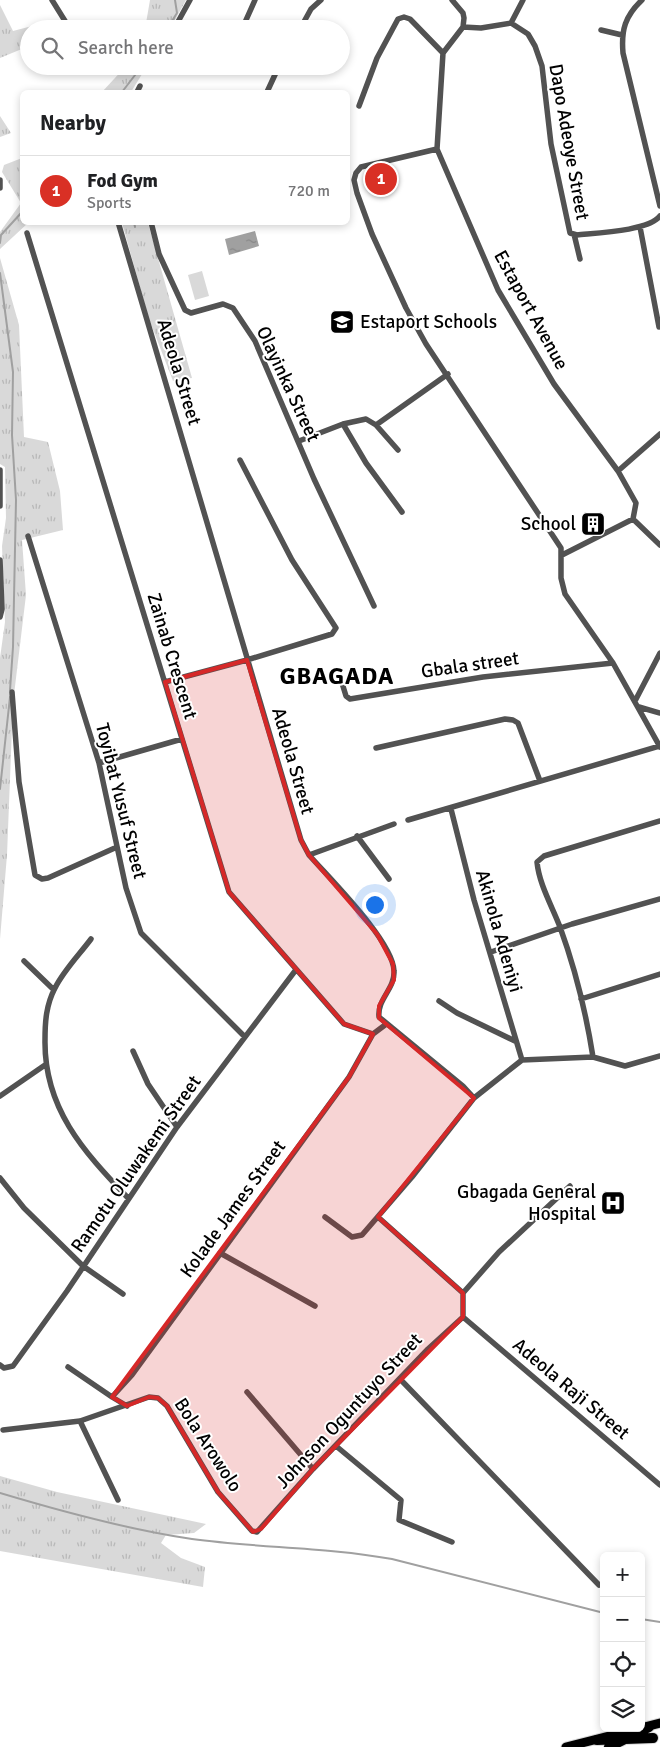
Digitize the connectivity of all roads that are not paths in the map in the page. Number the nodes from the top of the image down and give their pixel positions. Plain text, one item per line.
1 (52, 0) edge
2 (190, 0) edge
3 (256, 0) edge
4 (321, 0) edge
5 (452, 0) edge
6 (523, 0) edge
7 (642, 0) edge
8 (64, 20) edge
9 (179, 20) edge
10 (246, 20) edge
11 (305, 20) edge
12 (510, 23) junction
13 (462, 27) junction
14 (601, 30) dead end
15 (622, 35) junction
16 (443, 53) junction
17 (275, 75) edge
18 (140, 86) dead end
19 (138, 90) edge
20 (269, 90) edge
21 (358, 106) dead end
22 (438, 149) junction
23 (0, 180) edge
24 (0, 188) edge
25 (660, 206) edge
26 (660, 216) edge
27 (119, 225) edge
28 (151, 225) edge
29 (640, 227) junction
30 (27, 233) dead end
31 (574, 234) junction
32 (580, 259) dead end
33 (659, 328) edge
34 (448, 374) junction
35 (343, 424) junction
36 (376, 425) junction
37 (660, 434) edge
38 (299, 441) junction
39 (398, 450) dead end
40 (240, 460) dead end
41 (0, 470) edge
42 (618, 471) junction
43 (0, 506) edge
44 (402, 512) dead end
45 (633, 519) junction
46 (28, 536) dead end
47 (660, 545) edge
48 (562, 555) junction
49 (0, 560) edge
50 (374, 606) dead end
51 (0, 617) edge
52 (660, 653) edge
53 (247, 660) junction
54 (613, 663) junction
55 (165, 682) junction
56 (342, 682) dead end
57 (12, 692) dead end
58 (635, 701) junction
59 (639, 707) junction
60 (660, 713) edge
61 (182, 739) junction
62 (660, 746) edge
63 (376, 748) dead end
64 (99, 763) junction
65 (540, 782) junction
66 (451, 809) junction
67 (408, 820) dead end
68 (660, 821) edge
69 (394, 824) dead end
70 (357, 836) junction
71 (117, 847) junction
72 (309, 855) junction
73 (389, 879) dead end
74 (660, 899) edge
75 (560, 928) junction
76 (91, 939) dead end
77 (492, 952) junction
78 (24, 961) dead end
79 (295, 971) junction
80 (660, 974) edge
81 (54, 990) junction
82 (581, 998) junction
83 (439, 1001) dead end
84 (385, 1025) junction
85 (372, 1034) junction
86 (244, 1036) junction
87 (515, 1041) junction
88 (132, 1051) dead end
89 (660, 1056) edge
90 (594, 1057) junction
91 (522, 1060) junction
92 (45, 1065) junction
93 (0, 1096) edge
94 (474, 1098) junction
95 (177, 1127) junction
96 (0, 1178) edge
97 (570, 1186) dead end
98 (128, 1198) junction
99 (324, 1217) dead end
100 (378, 1217) junction
101 (220, 1252) junction
102 (84, 1266) junction
103 (463, 1293) junction
104 (123, 1294) dead end
105 (315, 1306) dead end
106 (462, 1317) junction
107 (0, 1365) edge
108 (68, 1367) dead end
109 (400, 1379) junction
110 (247, 1392) dead end
111 (112, 1397) junction
112 (127, 1406) junction
113 (80, 1421) junction
114 (3, 1430) dead end
115 (336, 1446) junction
116 (313, 1469) junction
117 (660, 1485) edge
118 (118, 1500) dead end
119 (260, 1529) joint
120 (452, 1542) dead end
121 (599, 1585) dead end
122 (660, 1723) edge
123 (649, 1726) junction
124 (657, 1737) edge
125 (598, 1740) junction
126 (622, 1743) edge
127 (566, 1747) edge
128 (609, 1747) edge

1 - 8 street
2 - 9 street
3 - 10 street
4 - 11 street
5 - 13 street
6 - 12 street
7 - 15 street
12 - 13 street
12 - 31 street, Dapo Adeoye Street
13 - 16 street
14 - 15 street
15 - 25 street
16 - 21 street
16 - 22 street, Estaport Avenue
17 - 20 street
18 - 19 street
22 - 34 street
22 - 42 street, Estaport Avenue
23 - 24 street
26 - 29 street, Dapo Adeoye Street
27 - 53 street, Adeola Street
28 - 38 street, Olayinka Street
29 - 31 street, Dapo Adeoye Street
29 - 33 street
30 - 55 street, Zainab Crescent
31 - 32 street
34 - 36 street
34 - 48 street
35 - 36 street
35 - 38 street
35 - 44 street
36 - 39 street
37 - 42 street
38 - 50 street, Olayinka Street
40 - 53 street
41 - 43 street
42 - 45 street, Estaport Avenue
45 - 47 street
45 - 48 street
46 - 64 street, Toyibat Yusuf Street
48 - 54 street
49 - 51 street
52 - 58 street
53 - 55 street
53 - 72 street, Adeola Street
54 - 56 street, Gbala street
54 - 58 street
55 - 61 street, Zainab Crescent
57 - 71 street
58 - 59 street
59 - 60 street
59 - 62 street
61 - 64 street
61 - 79 street, Zainab Crescent
62 - 65 street
63 - 65 street
64 - 71 street, Toyibat Yusuf Street
65 - 66 street
66 - 67 street
66 - 77 street, Akinola Adeniyi
68 - 75 street
69 - 70 street
70 - 72 street
70 - 73 street
71 - 86 street, Toyibat Yusuf Street
72 - 84 street, Adeola Street
74 - 75 street
75 - 77 street
75 - 82 street
76 - 81 street
77 - 87 street, Akinola Adeniyi
78 - 81 street
79 - 85 street, Zainab Crescent
79 - 86 street, Ramotu Oluwakemi Street
80 - 82 street
81 - 92 street
82 - 90 street
83 - 87 street
84 - 85 street, Kolade James Street
84 - 94 street
85 - 101 street, Kolade James Street
86 - 95 street, Ramotu Oluwakemi Street
87 - 91 street, Akinola Adeniyi
88 - 95 street
89 - 90 street
90 - 91 street
91 - 94 street
92 - 93 street
92 - 98 street
94 - 100 street
95 - 98 street, Ramotu Oluwakemi Street
96 - 102 street
97 - 103 street
98 - 102 street, Ramotu Oluwakemi Street
99 - 100 street
100 - 103 street
101 - 105 street
101 - 111 street, Kolade James Street
102 - 104 street
102 - 107 street, Ramotu Oluwakemi Street
103 - 106 street
106 - 109 street, Johnson Oguntuyo Street
106 - 117 street, Adeola Raji Street
108 - 111 street
109 - 115 street, Johnson Oguntuyo Street
109 - 121 street
110 - 116 street
111 - 112 street
112 - 113 street, Bola Arowolo
112 - 119 street, Bola Arowolo
113 - 114 street, Bola Arowolo
113 - 118 street
115 - 116 street, Johnson Oguntuyo Street
115 - 120 street
116 - 119 street, Johnson Oguntuyo Street
122 - 123 main road
123 - 125 main road
123 - 126 highway
124 - 126 highway
125 - 126 highway
125 - 127 main road
126 - 128 highway

